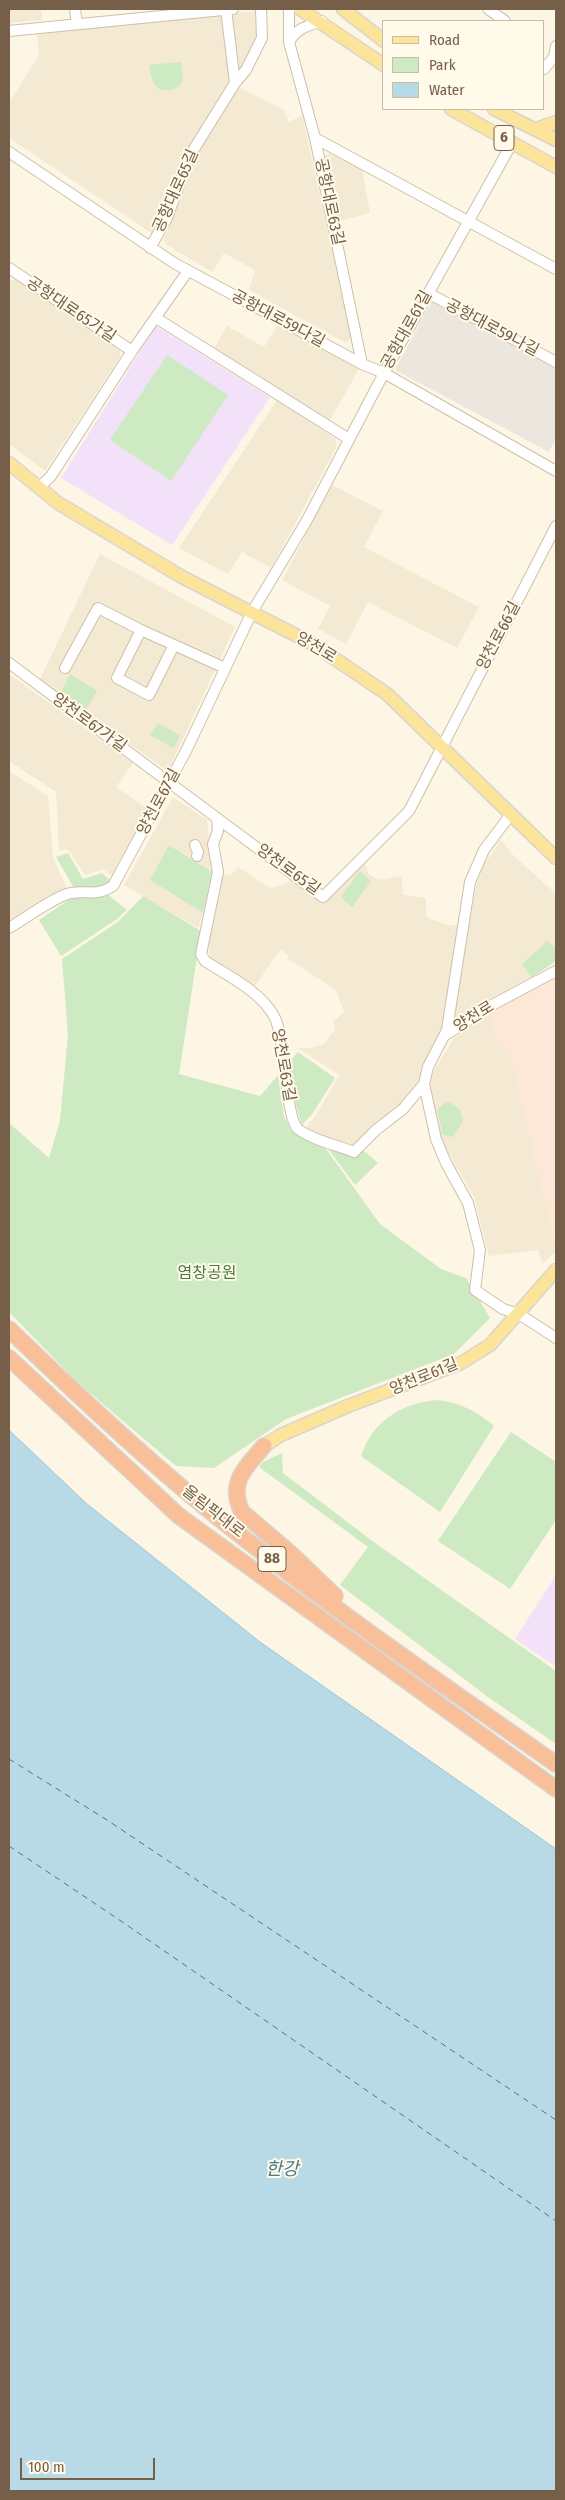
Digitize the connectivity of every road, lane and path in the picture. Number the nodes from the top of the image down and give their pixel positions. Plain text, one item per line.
1 (75, 9) edge
2 (226, 9) edge
3 (233, 9) edge
4 (261, 9) edge
5 (289, 9) edge
6 (300, 9) edge
7 (343, 9) edge
8 (488, 9) edge
9 (504, 20) edge
10 (322, 21) junction
11 (77, 24) junction
12 (9, 31) edge
13 (382, 39) edge
14 (289, 42) junction
15 (556, 46) edge
16 (545, 51) edge
17 (554, 57) junction
18 (382, 64) edge
19 (545, 68) edge
20 (234, 83) junction
21 (453, 110) edge
22 (503, 111) edge
23 (556, 122) edge
24 (536, 129) junction
25 (315, 138) junction
26 (556, 140) edge
27 (512, 143) junction
28 (9, 152) edge
29 (556, 168) edge
30 (468, 223) junction
31 (150, 248) junction
32 (9, 268) edge
33 (556, 269) edge
34 (188, 271) junction
35 (428, 293) junction
36 (156, 318) junction
37 (132, 351) junction
38 (556, 362) edge
39 (362, 364) junction
40 (384, 372) junction
41 (349, 439) junction
42 (9, 464) edge
43 (556, 471) edge
44 (39, 488) junction
45 (556, 526) edge
46 (252, 612) junction
47 (141, 630) junction
48 (174, 645) junction
49 (9, 663) edge
50 (65, 668) dead end
51 (225, 668) junction
52 (441, 746) junction
53 (168, 784) junction
54 (511, 814) junction
55 (217, 819) junction
56 (195, 845) dead end
57 (197, 856) dead end
58 (556, 858) edge
59 (9, 928) edge
60 (556, 971) edge
61 (444, 1036) junction
62 (424, 1084) junction
63 (556, 1270) edge
64 (519, 1314) junction
65 (9, 1329) edge
66 (556, 1338) edge
67 (9, 1358) edge
68 (264, 1446) joint
69 (386, 1646) junction
70 (556, 1764) edge
71 (556, 1789) edge

1 - 11 street
2 - 3 street
2 - 11 street
2 - 20 street
4 - 20 street, 공항대로65길
5 - 14 street, 공항대로63길
6 - 10 main road
7 - 13 main road
8 - 9 street
10 - 14 street
10 - 18 main road
11 - 12 street
14 - 25 street, 공항대로63길
15 - 17 street
16 - 17 street
17 - 19 street
20 - 31 street, 공항대로65길
21 - 27 main road, 6
22 - 24 main road, 6
23 - 24 main road
24 - 26 main road, 6
25 - 30 street
25 - 39 street, 공항대로63길
27 - 29 main road, 6
27 - 30 street, 공항대로61길
28 - 31 street, 공항대로59다길
30 - 33 street
30 - 35 street, 공항대로61길
31 - 34 street, 공항대로59다길
32 - 37 street, 공항대로65가길
34 - 36 street
34 - 39 street, 공항대로59다길
35 - 38 street, 공항대로59나길
35 - 40 street, 공항대로61길
36 - 37 street
36 - 41 street
37 - 44 street
39 - 40 street, 공항대로59다길
40 - 41 street, 공항대로61길
40 - 43 street, 공항대로59다길
41 - 46 street, 공항대로61길
42 - 44 main road, 양천로
44 - 46 main road, 양천로
45 - 52 street, 양천로66길
46 - 51 street, 양천로67길
46 - 52 main road, 양천로
47 - 48 street
47 - 48 street
47 - 50 street
48 - 51 street
49 - 53 street, 양천로67가길
51 - 53 street, 양천로67길
52 - 54 main road, 양천로
52 - 55 street, 양천로65길
53 - 55 street, 양천로65길
53 - 59 street, 양천로67길
54 - 58 main road, 양천로
54 - 61 street, 양천로63길
55 - 62 street, 양천로63길
56 - 57 street
60 - 61 street, 양천로
61 - 62 street, 양천로63길
62 - 64 street, 양천로63길
63 - 64 main road, 양천로61길
64 - 66 street
64 - 68 main road, 양천로61길
65 - 69 highway, 올림픽대로 / 88
67 - 71 highway, 올림픽대로 / 88
68 - 69 highway
69 - 70 highway, 올림픽대로 / 88

